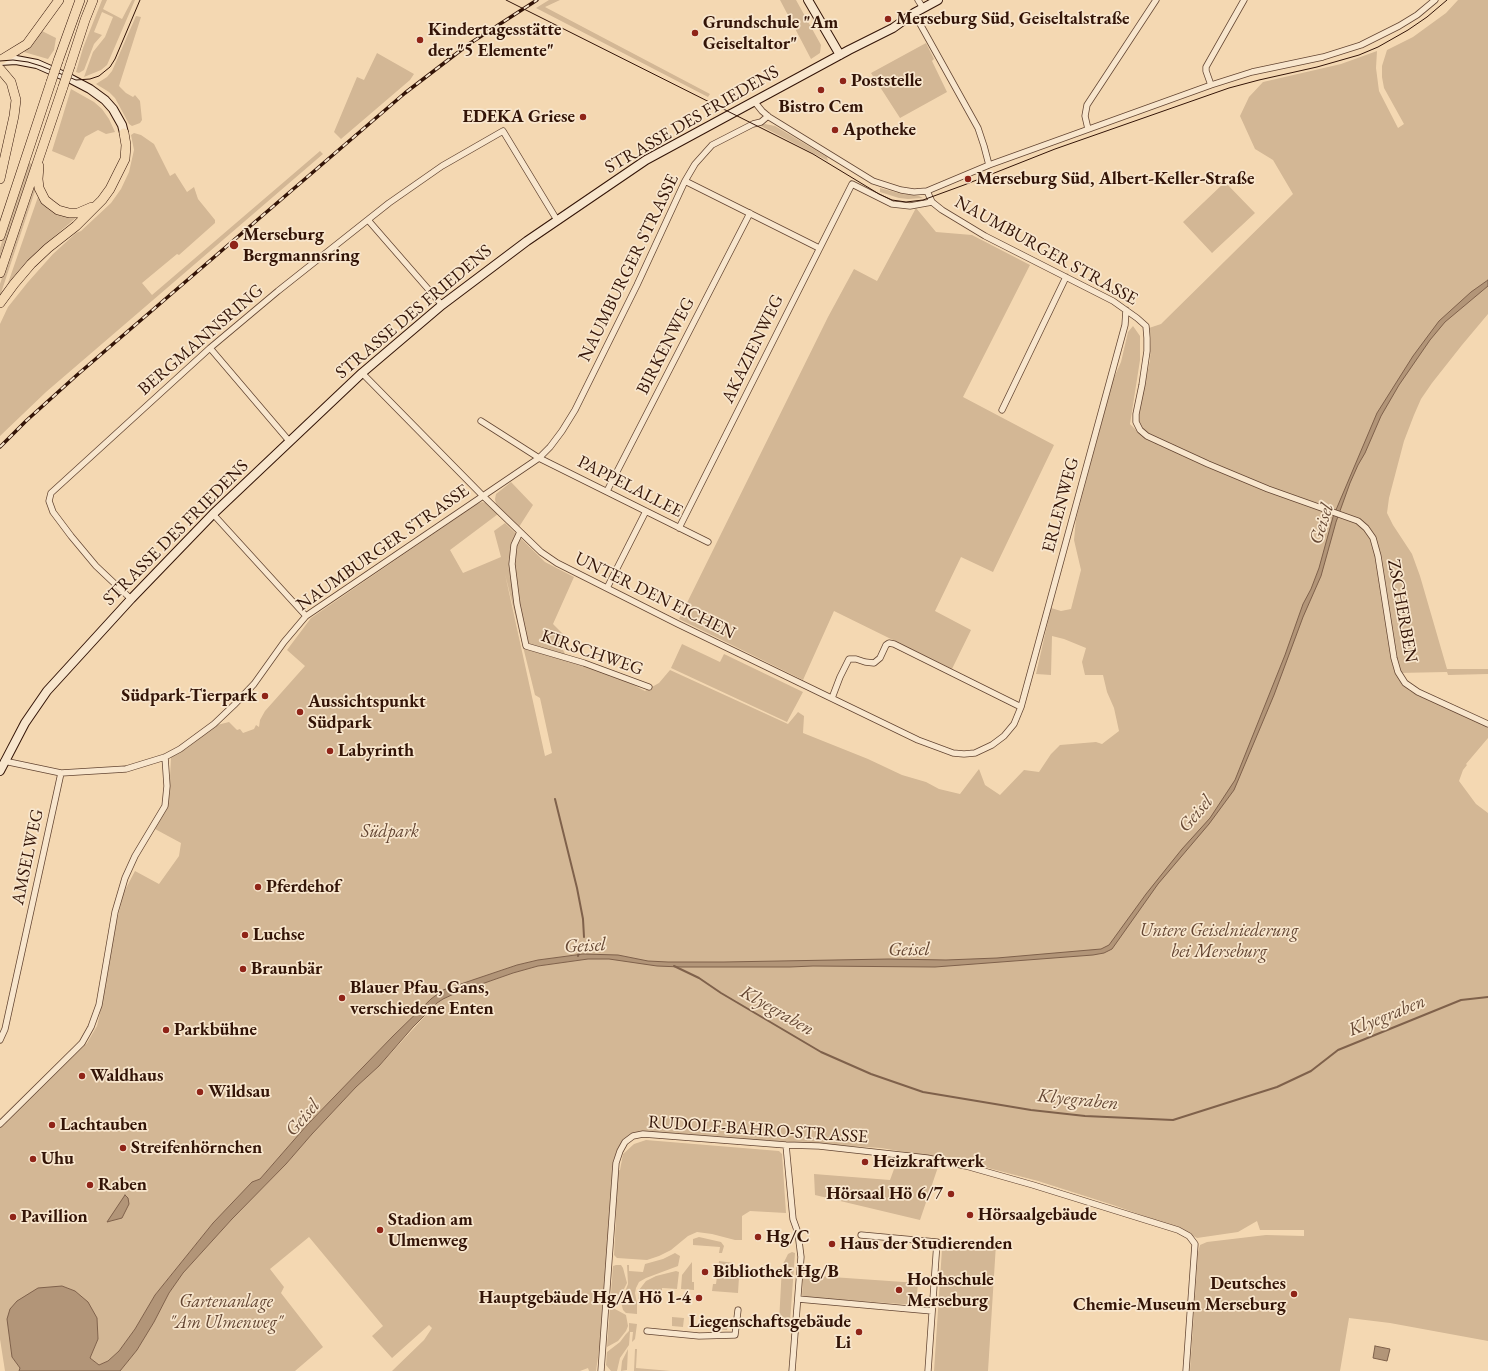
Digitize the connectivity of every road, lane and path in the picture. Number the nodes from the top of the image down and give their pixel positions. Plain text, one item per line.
1 (59, 0) edge
2 (80, 0) edge
3 (93, 0) edge
4 (808, 0) edge
5 (918, 0) edge
6 (938, 0) edge
7 (1156, 0) edge
8 (1244, 0) edge
9 (1435, 0) edge
10 (923, 8) junction
11 (914, 13) junction
12 (840, 55) junction
13 (0, 63) edge
14 (1211, 85) junction
15 (754, 101) junction
16 (768, 116) junction
17 (1088, 129) junction
18 (124, 133) joint
19 (40, 153) junction
20 (988, 165) junction
21 (0, 178) edge
22 (685, 181) junction
23 (852, 184) joint
24 (927, 191) junction
25 (932, 202) junction
26 (97, 205) junction
27 (750, 213) junction
28 (368, 220) junction
29 (557, 220) junction
30 (0, 236) edge
31 (819, 248) junction
32 (0, 273) edge
33 (1066, 277) junction
34 (0, 303) edge
35 (442, 305) junction
36 (1126, 310) junction
37 (210, 348) junction
38 (362, 373) junction
39 (1002, 410) dead end
40 (481, 421) dead end
41 (290, 442) junction
42 (539, 458) junction
43 (607, 491) junction
44 (482, 495) junction
45 (646, 511) junction
46 (1329, 511) joint
47 (213, 514) junction
48 (679, 528) junction
49 (520, 532) junction
50 (708, 542) dead end
51 (607, 588) junction
52 (131, 599) junction
53 (306, 616) junction
54 (650, 687) dead end
55 (832, 698) junction
56 (1021, 707) junction
57 (1488, 724) edge
58 (165, 757) junction
59 (1, 762) edge
60 (0, 771) edge
61 (62, 773) junction
62 (0, 1040) edge
63 (0, 1124) edge
64 (786, 1145) junction
65 (862, 1235) dead end
66 (798, 1299) junction
67 (738, 1310) dead end
68 (932, 1310) junction
69 (647, 1331) dead end
70 (601, 1371) edge
71 (792, 1371) edge
72 (928, 1371) edge
73 (1186, 1371) edge

1 - 13 main road
2 - 30 main road, bridge
3 - 19 main road, bridge
4 - 12 street
5 - 10 street
6 - 10 street, STRASSE DES FRIEDENS
7 - 17 street
8 - 14 street
9 - 14 street, NAUMBURGER STRASSE
10 - 11 street, STRASSE DES FRIEDENS
11 - 12 street, STRASSE DES FRIEDENS
11 - 20 street
12 - 15 street, STRASSE DES FRIEDENS
13 - 18 street
13 - 21 main road
14 - 17 street, NAUMBURGER STRASSE
15 - 16 street, NAUMBURGER STRASSE
15 - 29 street, STRASSE DES FRIEDENS
16 - 22 street, NAUMBURGER STRASSE
16 - 24 street, NAUMBURGER STRASSE
17 - 20 street, NAUMBURGER STRASSE
18 - 26 main road
19 - 26 main road
19 - 32 main road
20 - 24 street, NAUMBURGER STRASSE
22 - 27 street
22 - 42 street, NAUMBURGER STRASSE
23 - 25 street, NAUMBURGER STRASSE
23 - 31 street, AKAZIENWEG
24 - 25 street, NAUMBURGER STRASSE
25 - 33 street, NAUMBURGER STRASSE
26 - 34 main road
27 - 31 street
27 - 43 street, BIRKENWEG
28 - 29 street, BERGMANNSRING
28 - 35 street
28 - 37 street, BERGMANNSRING
29 - 35 street, STRASSE DES FRIEDENS
31 - 48 street, AKAZIENWEG
33 - 36 street, NAUMBURGER STRASSE
33 - 39 street
35 - 38 street, STRASSE DES FRIEDENS
36 - 46 street, NAUMBURGER STRASSE
36 - 56 street, ERLENWEG
37 - 41 street
37 - 52 street, BERGMANNSRING
38 - 41 street, STRASSE DES FRIEDENS
38 - 44 street, UNTER DEN EICHEN
40 - 42 street
41 - 47 street, STRASSE DES FRIEDENS
42 - 43 street, PAPPELALLEE
42 - 44 street, NAUMBURGER STRASSE
43 - 45 street, PAPPELALLEE
44 - 49 street, UNTER DEN EICHEN
44 - 53 street, NAUMBURGER STRASSE
45 - 48 street, PAPPELALLEE
45 - 51 street
46 - 57 street, ZSCHERBEN
47 - 52 street, STRASSE DES FRIEDENS
47 - 53 street
48 - 50 street, PAPPELALLEE
49 - 51 street, UNTER DEN EICHEN
49 - 54 street, KIRSCHWEG
51 - 55 street, UNTER DEN EICHEN
52 - 59 street, STRASSE DES FRIEDENS
53 - 58 street, NAUMBURGER STRASSE
55 - 56 street, UNTER DEN EICHEN
55 - 56 street
58 - 61 street, NAUMBURGER STRASSE
58 - 63 street
59 - 60 street, STRASSE DES FRIEDENS
59 - 61 street, NAUMBURGER STRASSE
61 - 62 street, AMSELWEG
64 - 66 street
64 - 70 street, RUDOLF-BAHRO-STRASSE
64 - 73 street, RUDOLF-BAHRO-STRASSE
65 - 68 street
66 - 68 street
66 - 71 street
67 - 69 street
68 - 72 street

